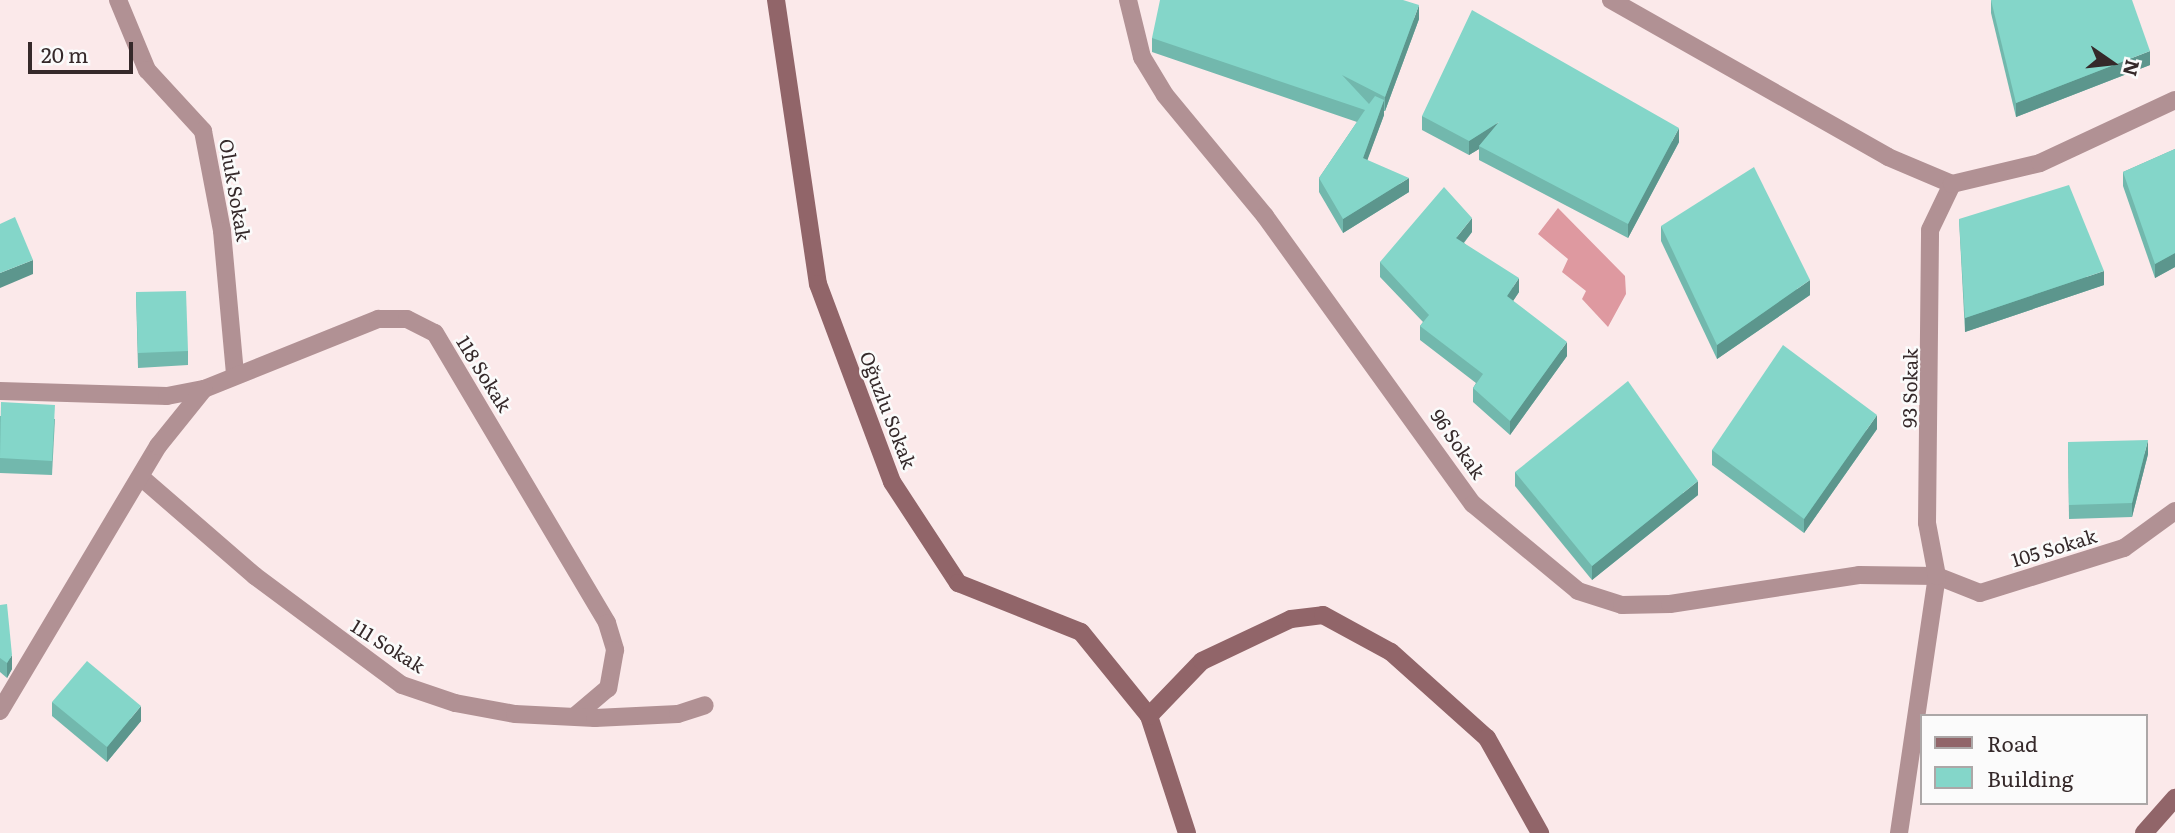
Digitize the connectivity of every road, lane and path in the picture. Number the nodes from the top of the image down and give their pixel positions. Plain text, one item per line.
1 (118, 0) edge
2 (776, 0) edge
3 (1128, 0) edge
4 (1611, 0) edge
5 (2175, 100) edge
6 (1952, 184) junction
7 (235, 373) junction
8 (204, 389) junction
9 (0, 391) edge
10 (143, 478) junction
11 (2175, 511) edge
12 (1937, 576) junction
13 (705, 705) dead end
14 (0, 711) edge
15 (575, 716) junction
16 (1149, 716) junction
17 (2175, 799) edge
18 (1187, 833) edge
19 (1540, 833) edge
20 (1899, 833) edge
21 (2144, 833) edge

1 - 7 street, Oluk Sokak
2 - 16 street, Oğuzlu Sokak
3 - 12 street, 96 Sokak
4 - 6 street
5 - 6 street
6 - 12 street, 93 Sokak
7 - 8 street, 118 Sokak
7 - 15 street, 118 Sokak
8 - 9 street, 118 Sokak
8 - 10 street
10 - 14 street
10 - 15 street, 111 Sokak
11 - 12 street, 105 Sokak
12 - 20 street, 93 Sokak
13 - 15 street, 111 Sokak
16 - 18 street
16 - 19 street
17 - 21 street

